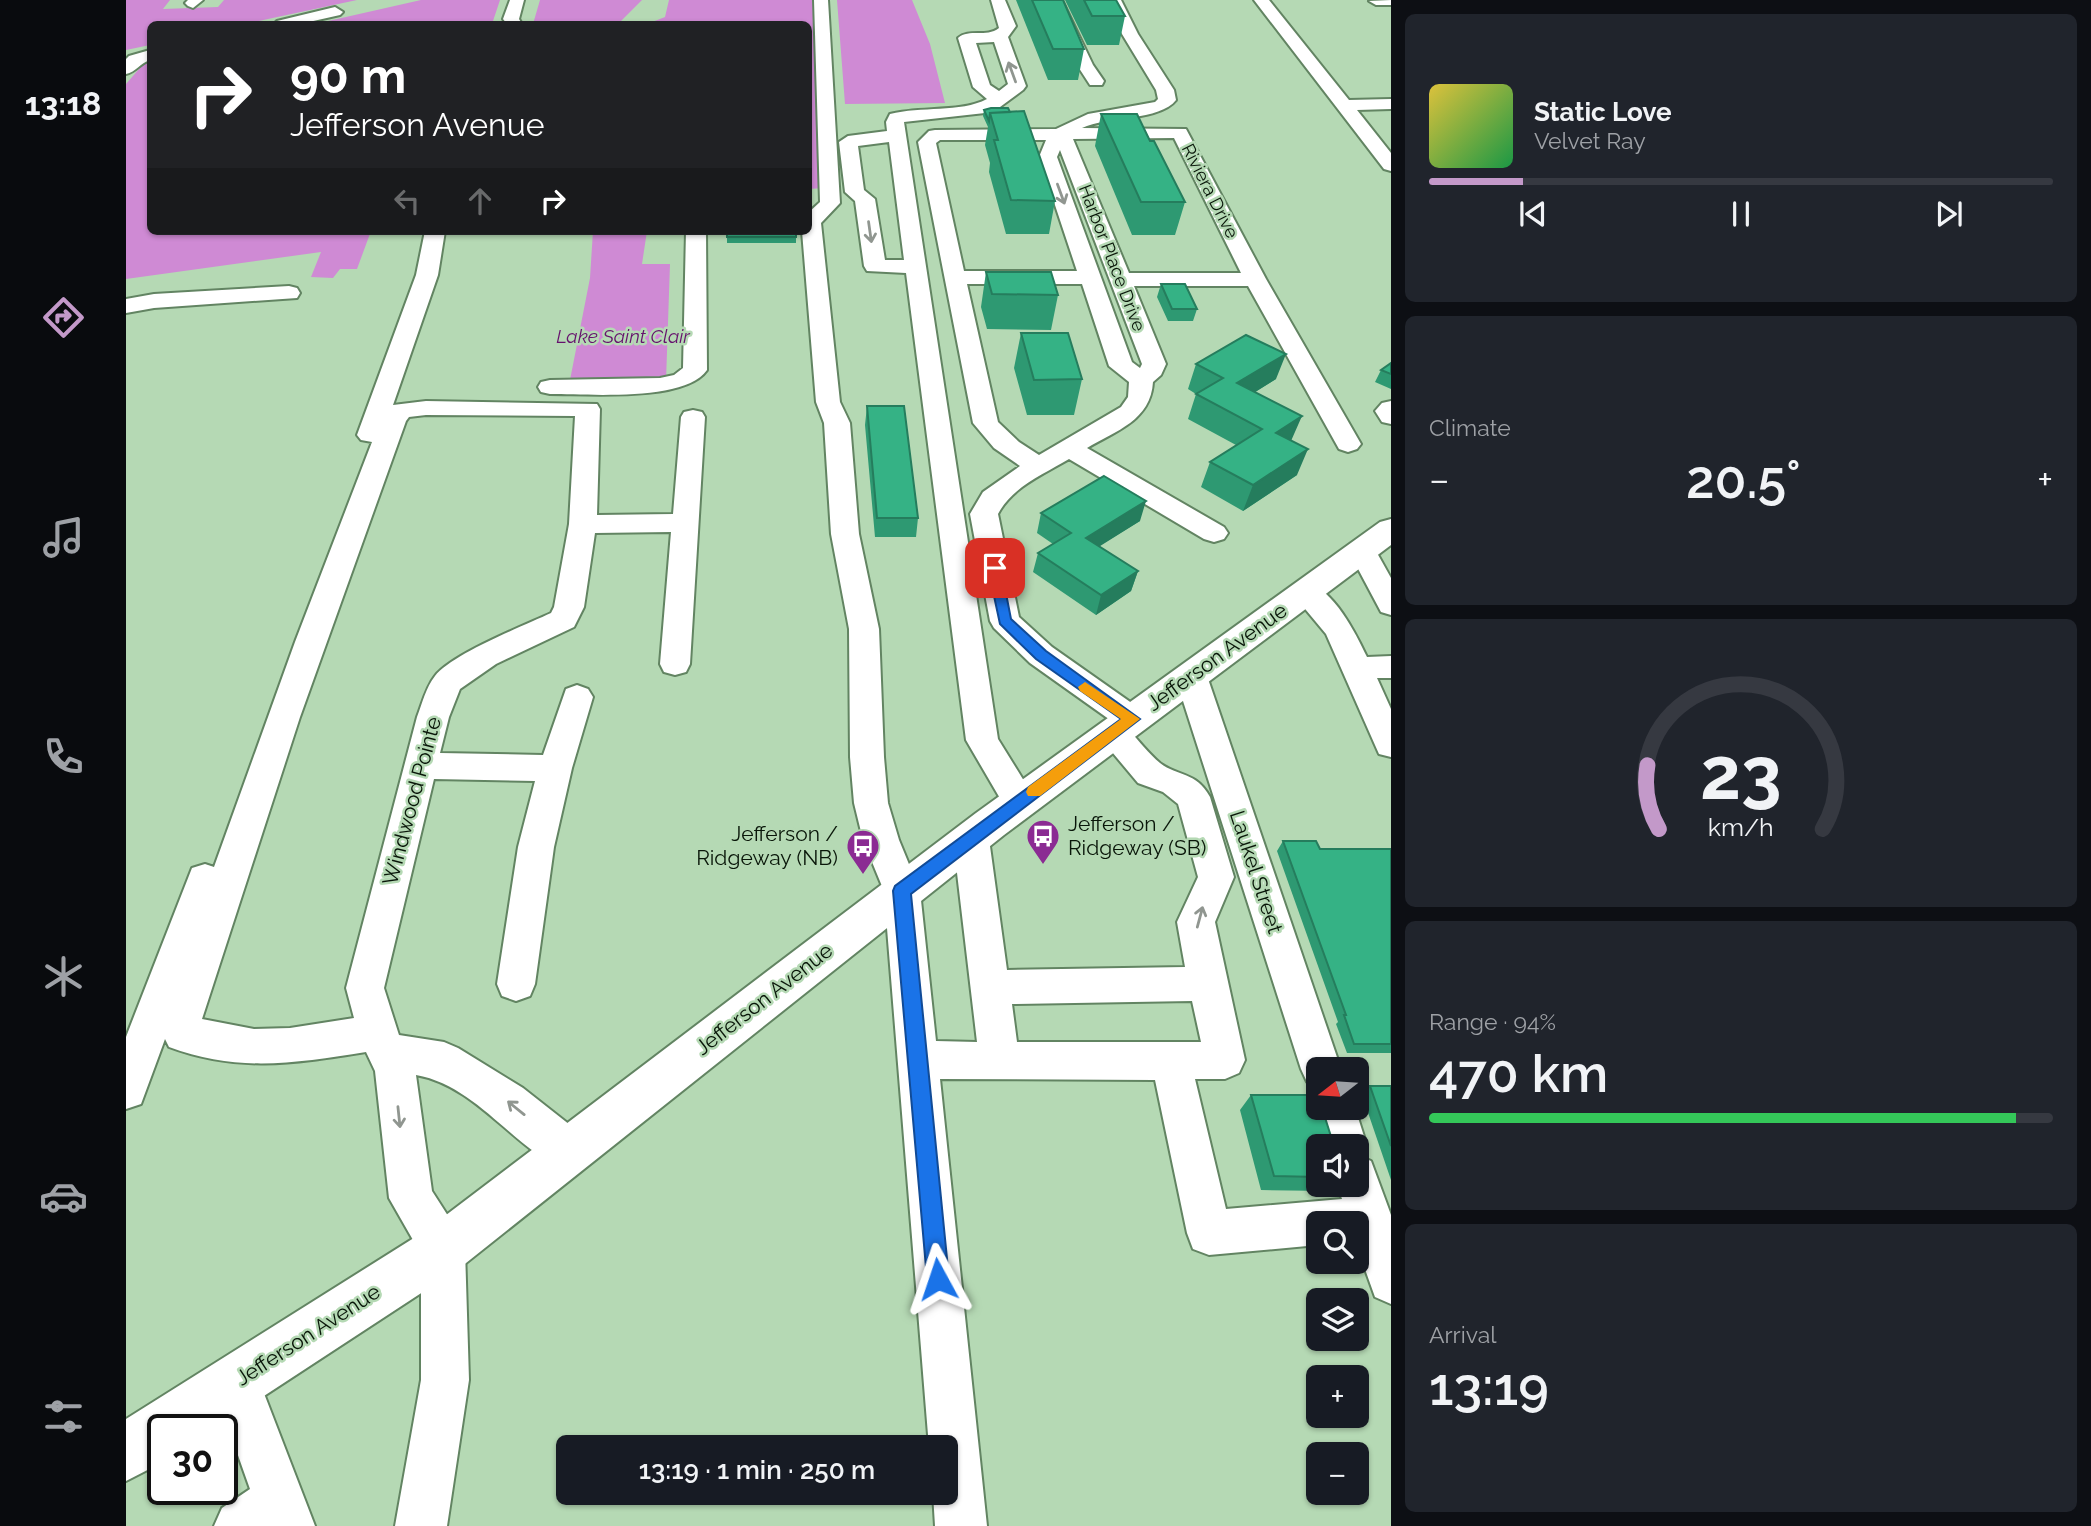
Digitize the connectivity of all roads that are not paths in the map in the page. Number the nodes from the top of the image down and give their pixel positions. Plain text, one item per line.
1 (517, 0) edge
2 (821, 0) edge
3 (998, 0) edge
4 (1114, 0) edge
5 (1261, 0) edge
6 (1058, 6) edge
7 (335, 12) dead end
8 (295, 21) edge
9 (513, 21) edge
10 (1000, 37) junction
11 (1140, 49) junction
12 (1116, 50) edge
13 (147, 56) edge
14 (824, 68) junction
15 (126, 69) edge
16 (1151, 76) junction
17 (1096, 81) dead end
18 (998, 99) junction
19 (1344, 105) junction
20 (1389, 106) edge
21 (841, 109) dead end
22 (1144, 110) junction
23 (862, 121) dead end
24 (1061, 134) junction
25 (896, 135) junction
26 (1391, 165) edge
27 (812, 221) edge
28 (812, 233) edge
29 (434, 235) edge
30 (696, 235) edge
31 (915, 267) junction
32 (955, 277) junction
33 (1092, 278) junction
34 (1255, 279) junction
35 (1121, 280) junction
36 (289, 293) dead end
37 (126, 306) edge
38 (1141, 379) junction
39 (390, 380) junction
40 (1391, 408) edge
41 (693, 417) dead end
42 (1391, 417) edge
43 (1348, 444) dead end
44 (1070, 449) junction
45 (1039, 466) junction
46 (686, 523) junction
47 (583, 524) junction
48 (1214, 533) dead end
49 (1377, 539) edge
50 (1306, 592) junction
51 (1391, 605) edge
52 (675, 664) dead end
53 (1391, 667) edge
54 (1356, 668) junction
55 (1191, 676) junction
56 (577, 697) dead end
57 (1122, 726) junction
58 (1391, 745) edge
59 (421, 766) junction
60 (555, 768) junction
61 (1020, 802) junction
62 (971, 839) junction
63 (902, 891) junction
64 (516, 984) dead end
65 (1207, 984) junction
66 (990, 987) junction
67 (382, 1042) junction
68 (1317, 1057) edge
69 (919, 1060) junction
70 (1171, 1060) junction
71 (999, 1061) junction
72 (126, 1090) edge
73 (569, 1151) junction
74 (1363, 1197) edge
75 (1370, 1218) junction
76 (443, 1249) junction
77 (1391, 1281) edge
78 (236, 1382) junction
79 (126, 1452) edge
80 (270, 1517) edge
81 (421, 1526) edge
82 (961, 1526) edge

1 - 9 street
2 - 14 street
3 - 10 street
4 - 11 street
5 - 19 street
6 - 17 street
7 - 8 street
18 -> 10 street
10 - 18 street
11 - 12 street
11 - 16 street
13 - 15 street
14 - 21 street
14 - 27 street
16 - 22 street
16 - 22 street
18 - 25 street
19 - 20 street
19 - 26 street
22 - 24 street
23 - 25 street
24 - 32 street, Riviera Drive
24 -> 33 street
24 - 34 street, Riviera Drive
24 - 35 street, Harbor Place Drive
25 - 31 street
25 -> 31 street
28 - 63 street
29 - 39 street
30 - 39 street
31 - 61 street
32 - 33 street
32 - 45 street, Riviera Drive
33 - 38 street
34 - 35 street
34 - 43 street, Riviera Drive
35 - 38 street, Harbor Place Drive
36 - 37 street
38 - 44 street
39 - 72 street
40 - 42 street
41 - 46 street
44 - 45 street
44 - 48 street
45 - 57 street
46 - 47 street
46 - 52 street
47 - 59 street, Windwood Pointe
47 - 67 street, Windwood Pointe
49 - 50 main road, Jefferson Avenue
49 - 51 street
50 - 54 street
50 - 55 main road, Jefferson Avenue
53 - 54 street
54 - 58 street
55 - 57 main road, Jefferson Avenue
55 - 68 street, Laukel Street
56 - 60 street
57 - 61 main road, Jefferson Avenue
65 -> 57 street
59 - 60 street
59 - 67 street, Windwood Pointe
60 - 64 street
61 - 62 main road, Jefferson Avenue
62 - 63 main road, Jefferson Avenue
62 - 66 street
63 - 69 street
63 - 73 main road, Jefferson Avenue
65 - 66 street
65 - 70 street
66 - 71 street
73 -> 67 street
67 -> 76 street, Windwood Pointe
69 - 71 street
69 - 82 street
70 - 71 street
70 - 75 street
73 - 76 main road, Jefferson Avenue
74 - 75 street
75 - 77 street
76 - 78 main road, Jefferson Avenue
76 - 81 street
78 - 79 main road, Jefferson Avenue
78 - 80 street

